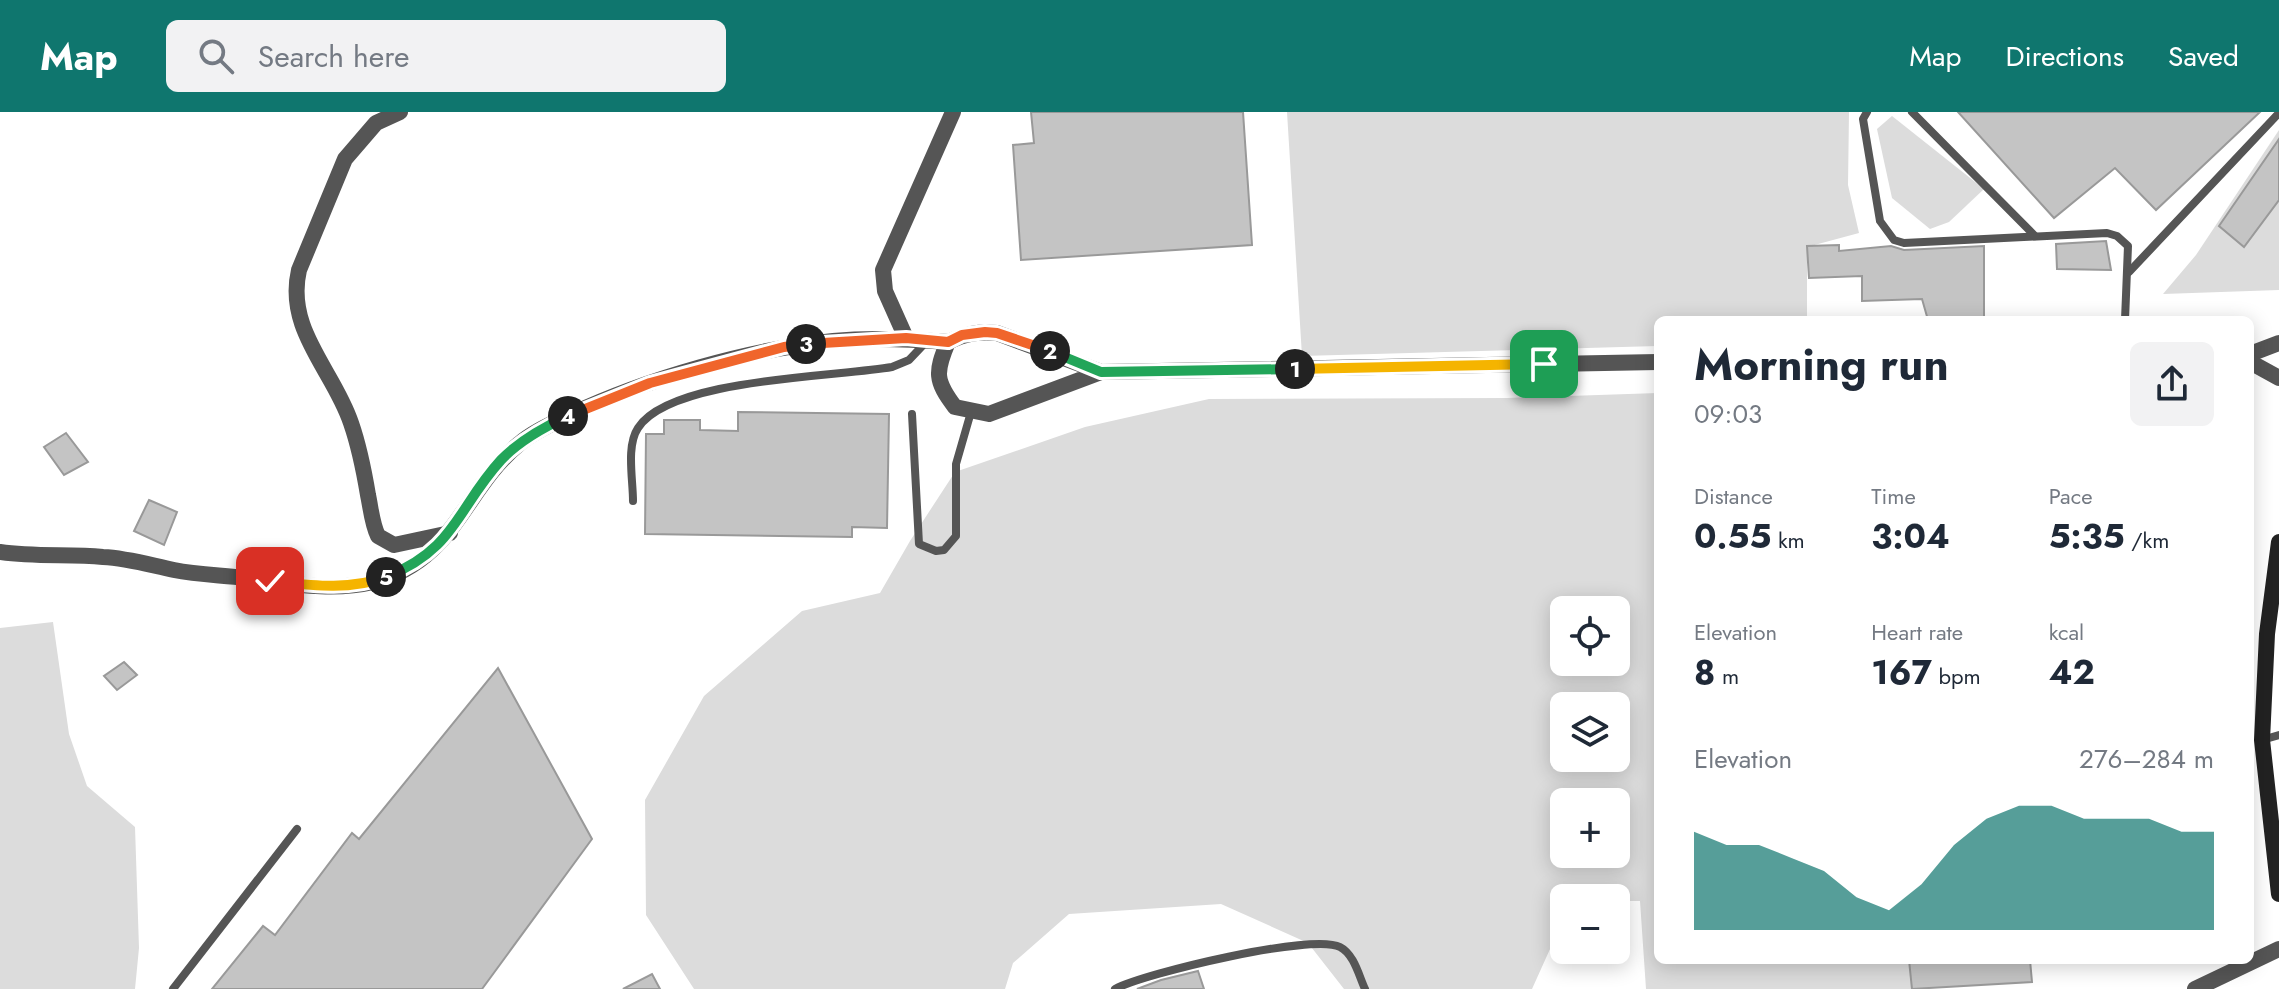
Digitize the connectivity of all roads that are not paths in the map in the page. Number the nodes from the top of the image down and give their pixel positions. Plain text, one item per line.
1 (400, 112) edge
2 (953, 112) edge
3 (1867, 112) edge
4 (1912, 112) edge
5 (2279, 113) edge
6 (2035, 236) junction
7 (2128, 273) junction
8 (2125, 316) edge
9 (906, 338) junction
10 (928, 340) junction
11 (948, 342) junction
12 (2279, 343) edge
13 (2254, 352) edge
14 (1654, 362) edge
15 (2254, 364) edge
16 (1101, 372) junction
17 (2279, 378) edge
18 (971, 412) junction
19 (912, 414) dead end
20 (633, 501) dead end
21 (450, 533) junction
22 (2279, 542) edge
23 (0, 552) edge
24 (2279, 735) edge
25 (2262, 740) junction
26 (297, 829) dead end
27 (2279, 894) edge
28 (2279, 949) edge
29 (2254, 961) edge
30 (2248, 964) edge
31 (173, 989) edge
32 (1115, 989) edge
33 (1365, 989) edge
34 (2195, 989) edge

1 - 21 street
2 - 9 street
3 - 6 lane
4 - 6 lane
5 - 7 lane
6 - 7 lane
7 - 8 lane
9 - 10 street
9 - 21 street
10 - 11 street
10 - 20 lane
11 - 16 street
11 - 18 street
12 - 13 street
14 - 16 street
15 - 17 street
16 - 18 street
18 - 19 lane
21 - 23 street
22 - 25 street
24 - 25 lane
25 - 27 street
26 - 31 lane
28 - 29 street
30 - 34 street
32 - 33 lane

